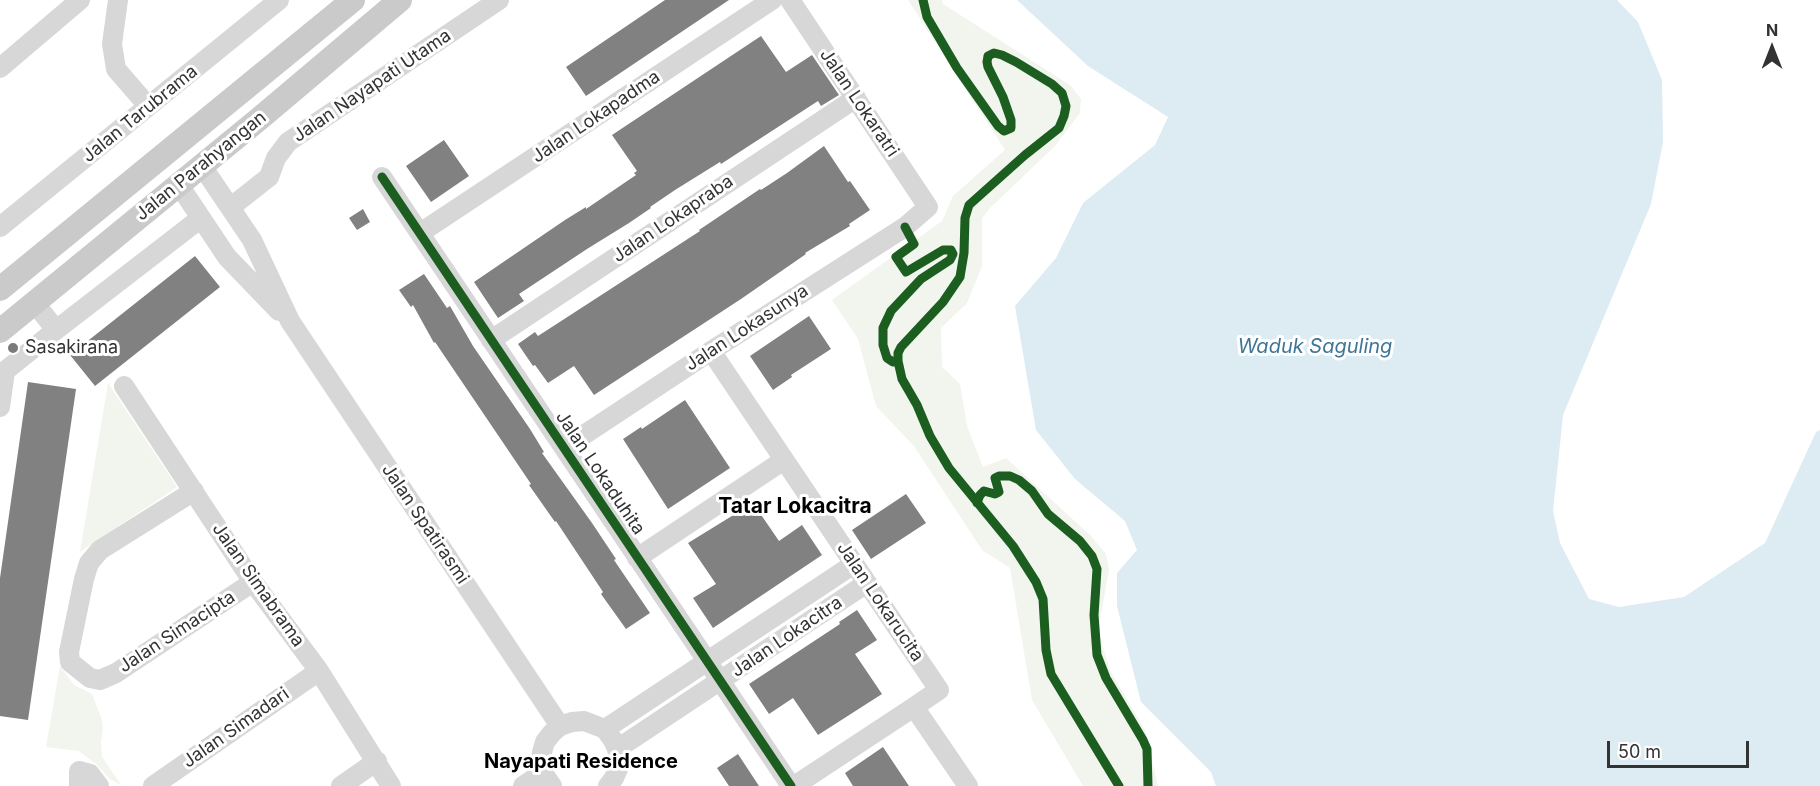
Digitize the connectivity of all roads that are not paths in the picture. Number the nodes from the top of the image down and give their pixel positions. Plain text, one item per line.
1 (80, 0) edge
2 (118, 0) edge
3 (279, 0) edge
4 (353, 0) edge
5 (400, 0) edge
6 (500, 0) edge
7 (772, 0) edge
8 (790, 0) edge
9 (0, 68) edge
10 (856, 98) junction
11 (148, 106) junction
12 (202, 166) junction
13 (382, 177) dead end
14 (179, 185) junction
15 (231, 207) junction
16 (928, 207) joint
17 (201, 218) junction
18 (0, 227) edge
19 (420, 233) junction
20 (0, 289) edge
21 (34, 302) junction
22 (290, 321) junction
23 (56, 330) junction
24 (0, 331) edge
25 (491, 340) junction
26 (711, 351) junction
27 (124, 386) dead end
28 (0, 407) edge
29 (564, 448) junction
30 (784, 460) junction
31 (194, 491) junction
32 (637, 558) junction
33 (854, 564) junction
34 (253, 582) junction
35 (867, 584) junction
36 (707, 662) junction
37 (319, 670) junction
38 (720, 681) junction
39 (915, 707) junction
40 (560, 726) junction
41 (605, 729) junction
42 (617, 749) junction
43 (377, 761) junction
44 (547, 779) edge
45 (79, 786) edge
46 (99, 786) edge
47 (153, 786) edge
48 (341, 786) edge
49 (391, 786) edge
50 (523, 786) edge
51 (608, 786) edge
52 (792, 786) edge
53 (968, 786) edge

1 - 9 street
2 - 11 street
3 - 11 street, Jalan Tarubrama
4 - 20 main road, Jalan Parahyangan
5 - 12 main road, Jalan Parahyangan
6 - 15 street, Jalan Nayapati Utama
7 - 19 street, Jalan Lokapadma
8 - 10 street, Jalan Lokaratri
10 - 16 street, Jalan Lokaratri
10 - 25 street, Jalan Lokapraba
11 - 18 street, Jalan Tarubrama
12 - 14 main road, Jalan Parahyangan
12 - 15 street, Jalan Spatirasmi
13 - 19 street, Jalan Lokaduhita
14 - 17 street, Jalan Spatirasmi
14 - 21 main road, Jalan Parahyangan
15 - 22 street, Jalan Spatirasmi
16 - 26 street, Jalan Lokasunya
17 - 22 street, Jalan Spatirasmi
17 - 23 street
19 - 25 street, Jalan Lokaduhita
21 - 23 street
21 - 24 main road, Jalan Parahyangan
22 - 40 street, Jalan Spatirasmi
23 - 28 street
25 - 29 street, Jalan Lokaduhita
26 - 29 street, Jalan Lokasunya
26 - 30 street, Jalan Lokarucita
27 - 31 street, Jalan Simabrama
29 - 32 street, Jalan Lokaduhita
30 - 32 street
30 - 33 street, Jalan Lokarucita
31 - 34 street, Jalan Simabrama
31 - 34 street, Jalan Simacipta
32 - 36 street, Jalan Lokaduhita
33 - 35 street, Jalan Lokarucita
33 - 36 street, Jalan Lokacitra
34 - 37 street, Jalan Simabrama
35 - 38 street, Jalan Lokacitra
35 - 39 street, Jalan Lokarucita
36 - 38 street, Jalan Lokaduhita
36 - 41 street, Jalan Lokacitra
37 - 43 street, Jalan Simabrama
37 - 47 street, Jalan Simadari
38 - 42 street, Jalan Lokacitra
38 - 52 street, Jalan Lokaduhita
39 - 52 street
39 - 53 street
40 - 41 street
40 - 44 street
41 - 42 street
42 - 51 street
43 - 48 street
43 - 49 street, Jalan Simabrama
44 - 50 street
45 - 46 street

